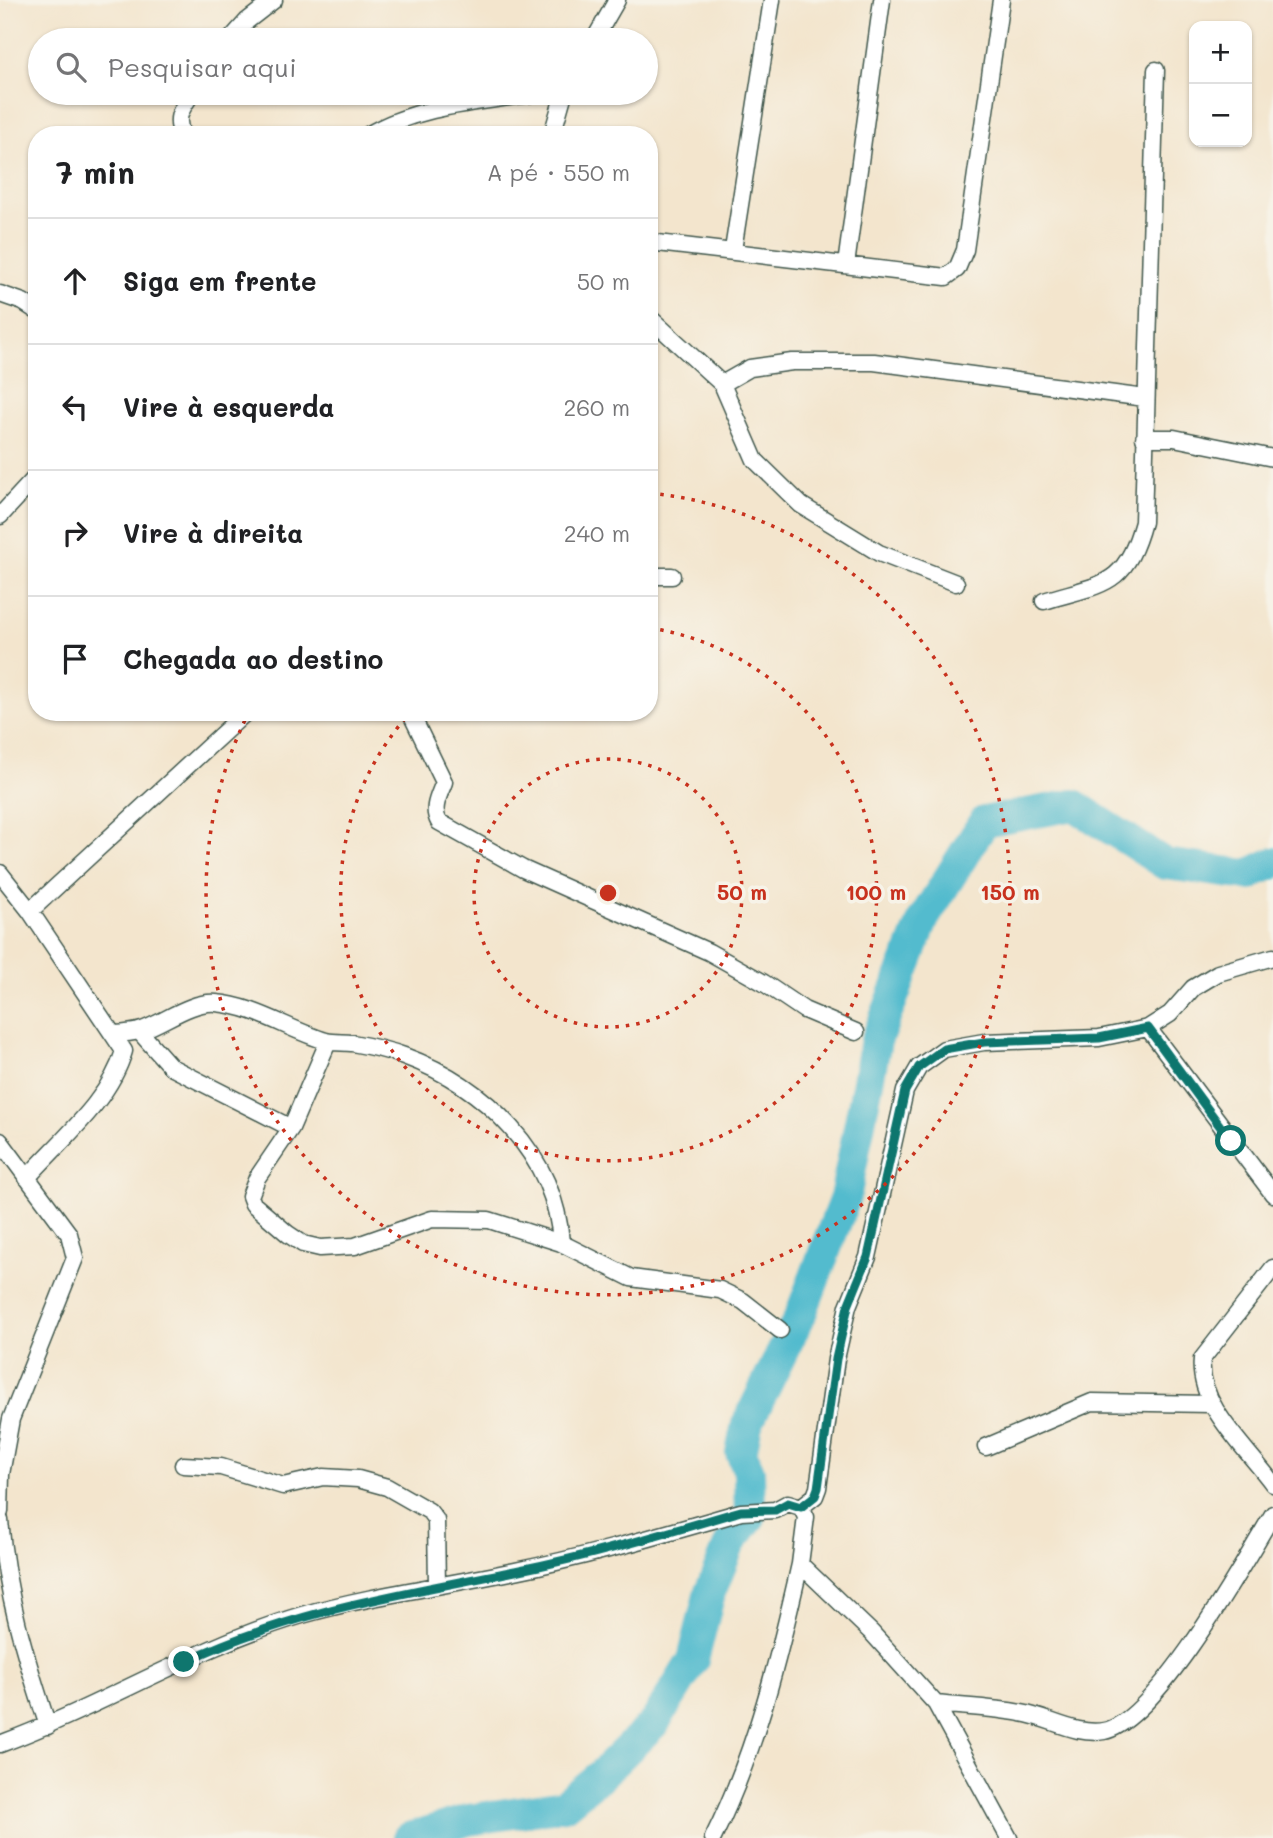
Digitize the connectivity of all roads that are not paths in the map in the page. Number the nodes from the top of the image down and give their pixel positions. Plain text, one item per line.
1 (274, 0) edge
2 (617, 0) edge
3 (772, 0) edge
4 (882, 0) edge
5 (1001, 0) edge
6 (241, 28) edge
7 (601, 28) edge
8 (1156, 69) dead end
9 (184, 105) edge
10 (468, 105) edge
11 (561, 105) edge
12 (179, 126) edge
13 (383, 126) edge
14 (555, 126) edge
15 (658, 243) edge
16 (733, 250) junction
17 (846, 265) junction
18 (0, 294) edge
19 (28, 306) edge
20 (658, 325) edge
21 (722, 384) junction
22 (1145, 398) junction
23 (1144, 438) junction
24 (1273, 458) edge
25 (28, 486) edge
26 (0, 516) edge
27 (658, 576) edge
28 (672, 576) dead end
29 (956, 583) dead end
30 (1044, 601) dead end
31 (236, 721) edge
32 (414, 721) edge
33 (0, 873) edge
34 (30, 911) junction
35 (1273, 957) edge
36 (1148, 1028) junction
37 (139, 1031) junction
38 (856, 1032) dead end
39 (116, 1034) junction
40 (328, 1042) junction
41 (290, 1128) junction
42 (0, 1141) edge
43 (27, 1178) junction
44 (1273, 1194) edge
45 (561, 1243) junction
46 (1273, 1268) edge
47 (780, 1330) dead end
48 (1210, 1404) junction
49 (5, 1415) edge
50 (986, 1447) dead end
51 (183, 1465) dead end
52 (1273, 1484) edge
53 (801, 1507) junction
54 (0, 1512) edge
55 (1273, 1514) edge
56 (0, 1520) edge
57 (800, 1564) junction
58 (437, 1586) junction
59 (936, 1704) junction
60 (48, 1726) junction
61 (0, 1744) edge
62 (713, 1838) edge
63 (1009, 1838) edge

1 - 6 street
2 - 7 street
3 - 16 street
4 - 17 street
5 - 17 street
8 - 22 street
9 - 12 street
10 - 13 street
11 - 14 street
15 - 16 street
16 - 17 street
18 - 19 street
20 - 21 street
21 - 22 street
21 - 29 street
22 - 23 street
23 - 24 street
23 - 30 street
25 - 26 street
27 - 28 street
31 - 34 street
32 - 38 street
33 - 34 street
34 - 39 street
35 - 36 street
36 - 44 street
36 - 53 street
37 - 39 street
37 - 40 street
37 - 41 street
39 - 43 street
40 - 41 street
40 - 45 street
41 - 45 street
42 - 43 street
43 - 49 street
45 - 47 street
46 - 48 street
48 - 50 street
48 - 52 street
49 - 54 street
51 - 58 street
53 - 57 street
53 - 58 street
55 - 59 street
56 - 60 street
57 - 59 street
57 - 62 street
58 - 60 street
59 - 63 street
60 - 61 street

